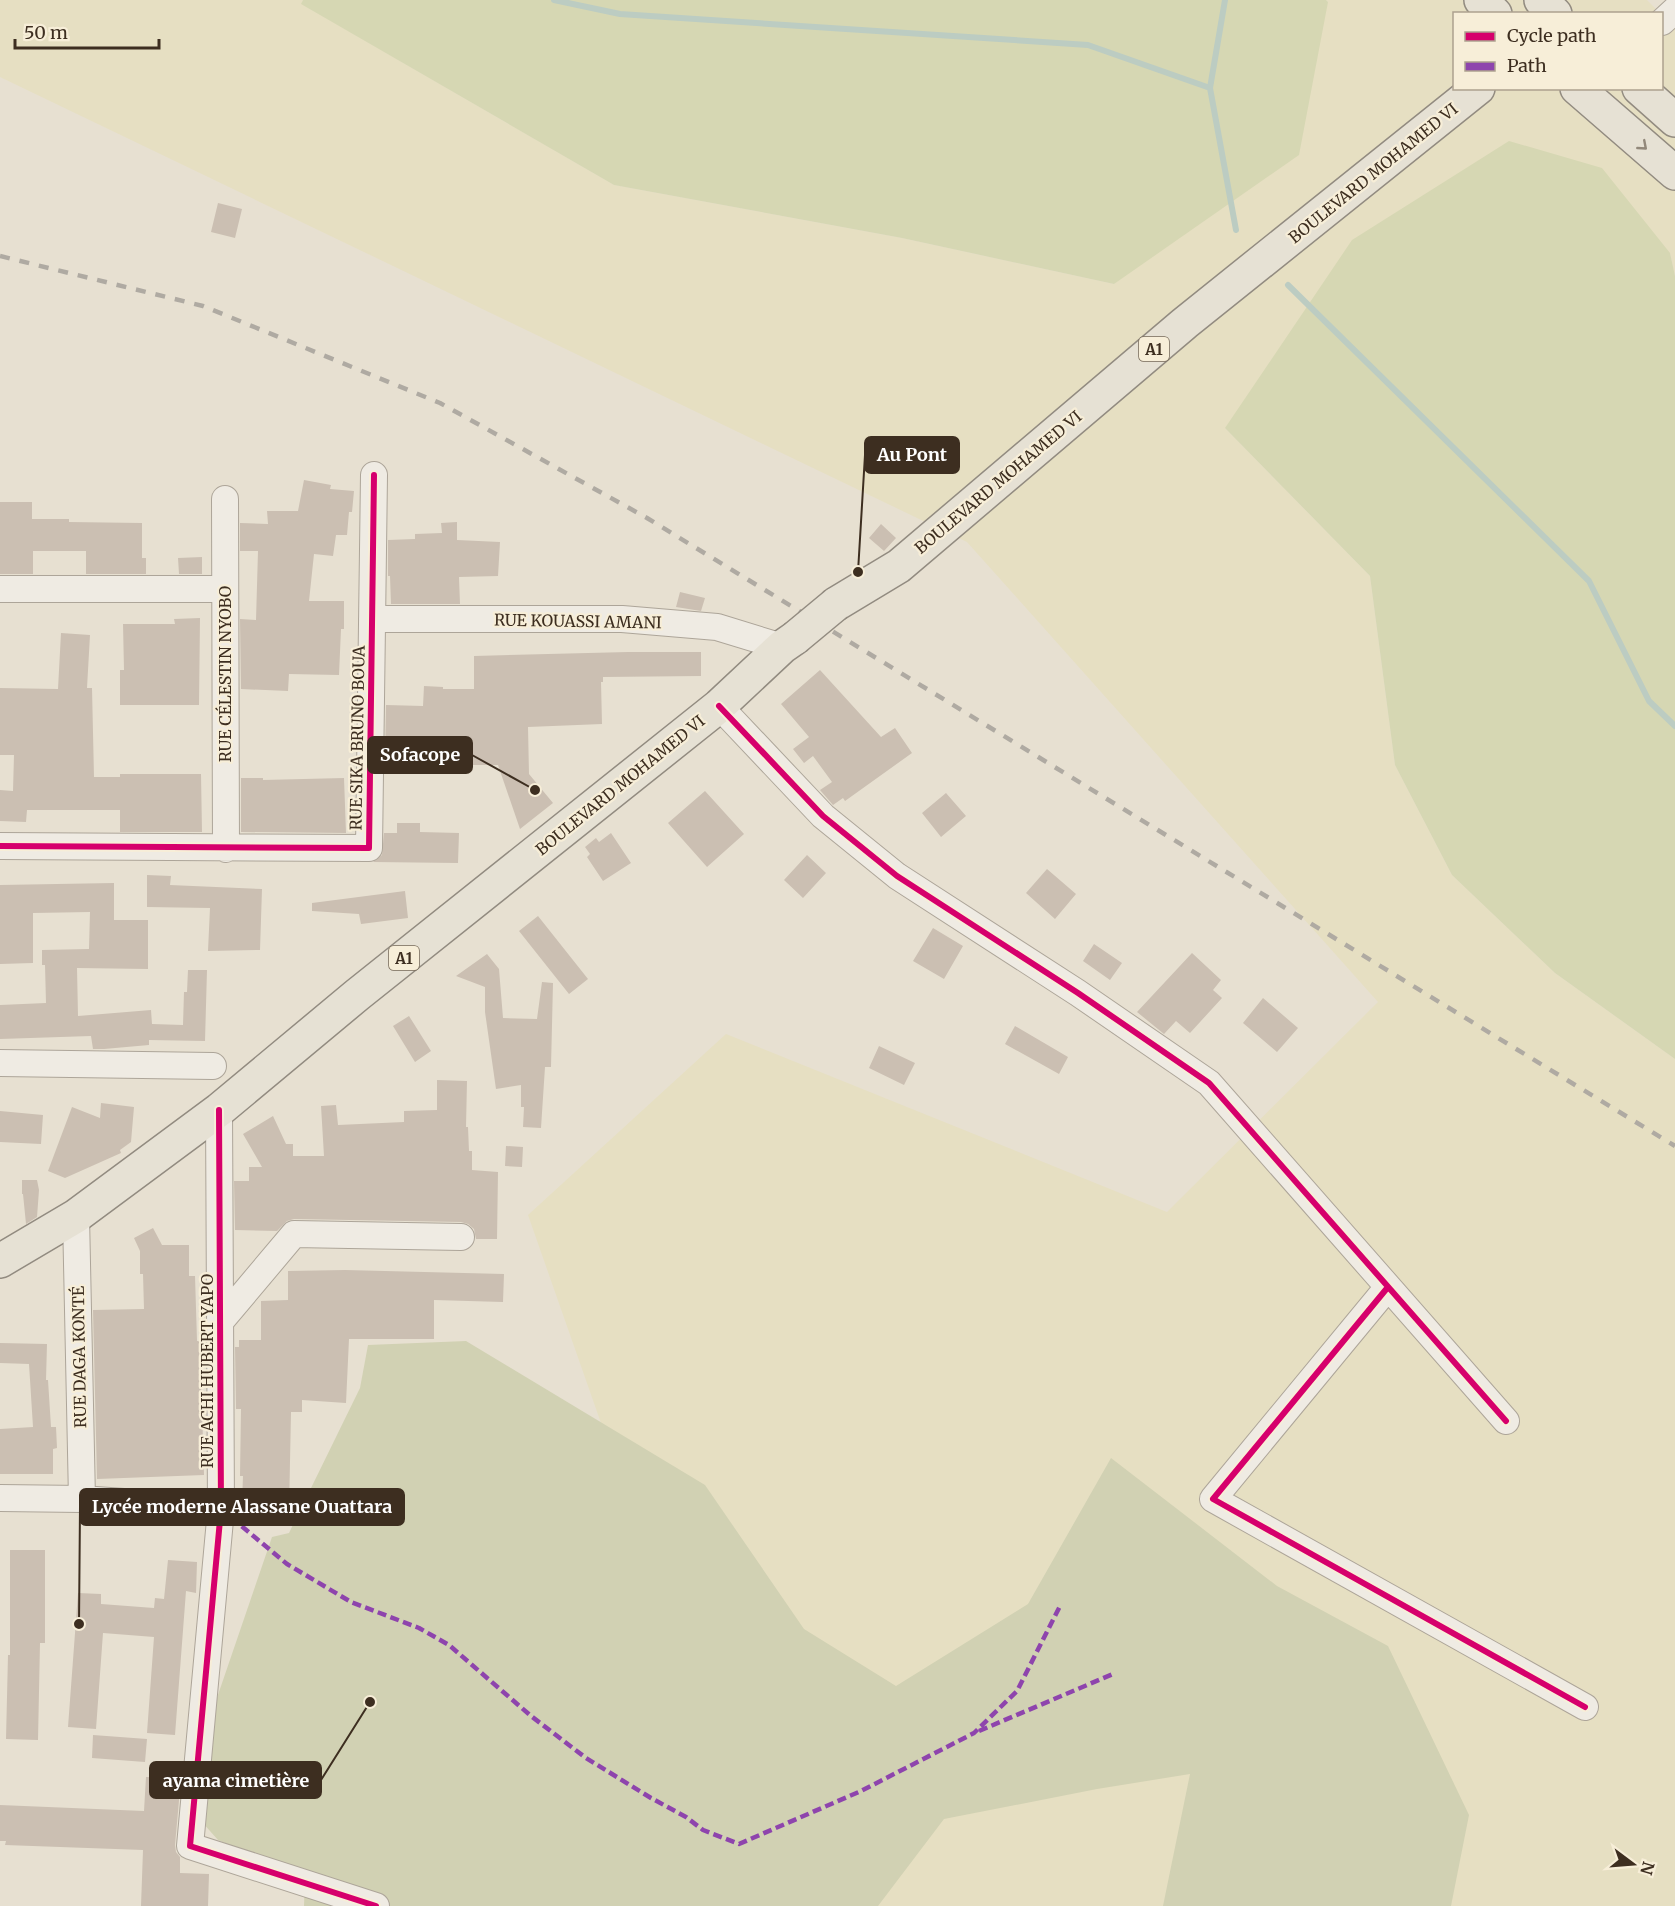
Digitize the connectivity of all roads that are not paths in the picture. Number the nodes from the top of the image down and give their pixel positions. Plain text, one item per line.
1 (1481, 0) edge
2 (1541, 0) edge
3 (1675, 10) edge
4 (1493, 12) edge
5 (1553, 12) edge
6 (1663, 21) edge
7 (1476, 90) edge
8 (1580, 90) edge
9 (1641, 90) edge
10 (1675, 120) edge
11 (1675, 173) edge
12 (374, 475) dead end
13 (225, 499) dead end
14 (0, 589) edge
15 (225, 589) junction
16 (372, 619) junction
17 (788, 642) junction
18 (719, 706) junction
19 (0, 846) edge
20 (226, 849) junction
21 (0, 1063) edge
22 (213, 1066) dead end
23 (219, 1110) junction
24 (76, 1216) junction
25 (461, 1237) dead end
26 (0, 1261) edge
27 (1388, 1287) junction
28 (220, 1322) junction
29 (1506, 1421) dead end
30 (0, 1498) edge
31 (82, 1499) junction
32 (221, 1509) junction
33 (1585, 1707) dead end
34 (376, 1906) edge

1 - 4 main road
2 - 5 main road
3 - 6 street
7 - 17 main road, BOULEVARD MOHAMED VI / A1, bridge
8 -> 11 main road
9 - 10 main road
12 - 16 street, RUE SIKA BRUNO BOUA
13 - 15 street, RUE CÉLESTIN NYOBO
14 - 15 street
15 - 20 street, RUE CÉLESTIN NYOBO
16 - 17 street, RUE KOUASSI AMANI
16 - 20 street, RUE SIKA BRUNO BOUA
17 - 18 main road, BOULEVARD MOHAMED VI / A1
18 - 23 main road, BOULEVARD MOHAMED VI / A1
18 - 27 street
19 - 20 street, RUE SIKA BRUNO BOUA
21 - 22 street
23 - 24 main road, BOULEVARD MOHAMED VI / A1
23 - 28 street, RUE ACHI HUBERT YAPO
24 - 26 main road, BOULEVARD MOHAMED VI / A1
24 - 31 street, RUE DAGA KONTÉ
25 - 28 street
27 - 29 street
27 - 33 street
28 - 32 street, RUE ACHI HUBERT YAPO
30 - 31 street
31 - 32 street
32 - 34 street, RUE ACHI HUBERT YAPO

